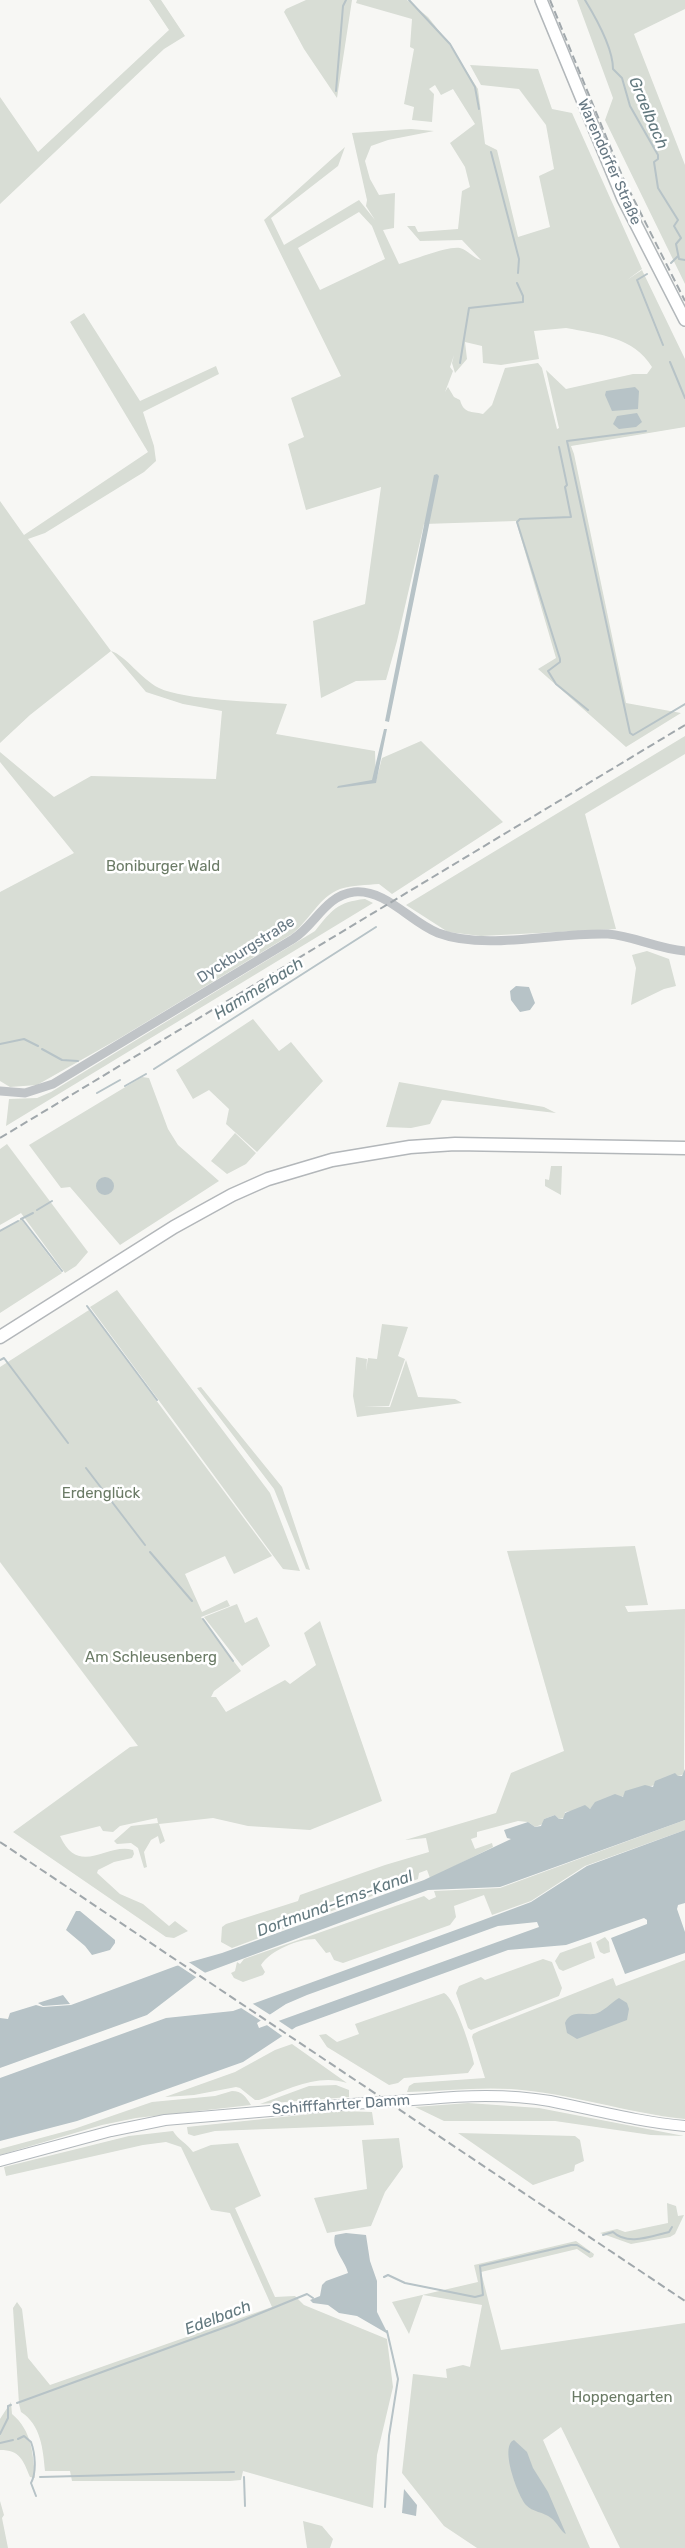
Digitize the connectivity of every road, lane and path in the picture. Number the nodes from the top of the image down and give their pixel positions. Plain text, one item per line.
1 (541, 0) edge
2 (685, 320) edge
3 (685, 951) edge
4 (0, 1091) edge
5 (685, 1140) edge
6 (662, 1147) junction
7 (685, 1148) edge
8 (0, 1337) edge
9 (685, 2126) edge
10 (0, 2161) edge

1 - 2 main road, Warendorfer Straße
3 - 4 street, Dyckburgstraße
5 - 6 highway
6 - 7 highway
6 - 8 highway
9 - 10 main road, Schifffahrter Damm, bridge

